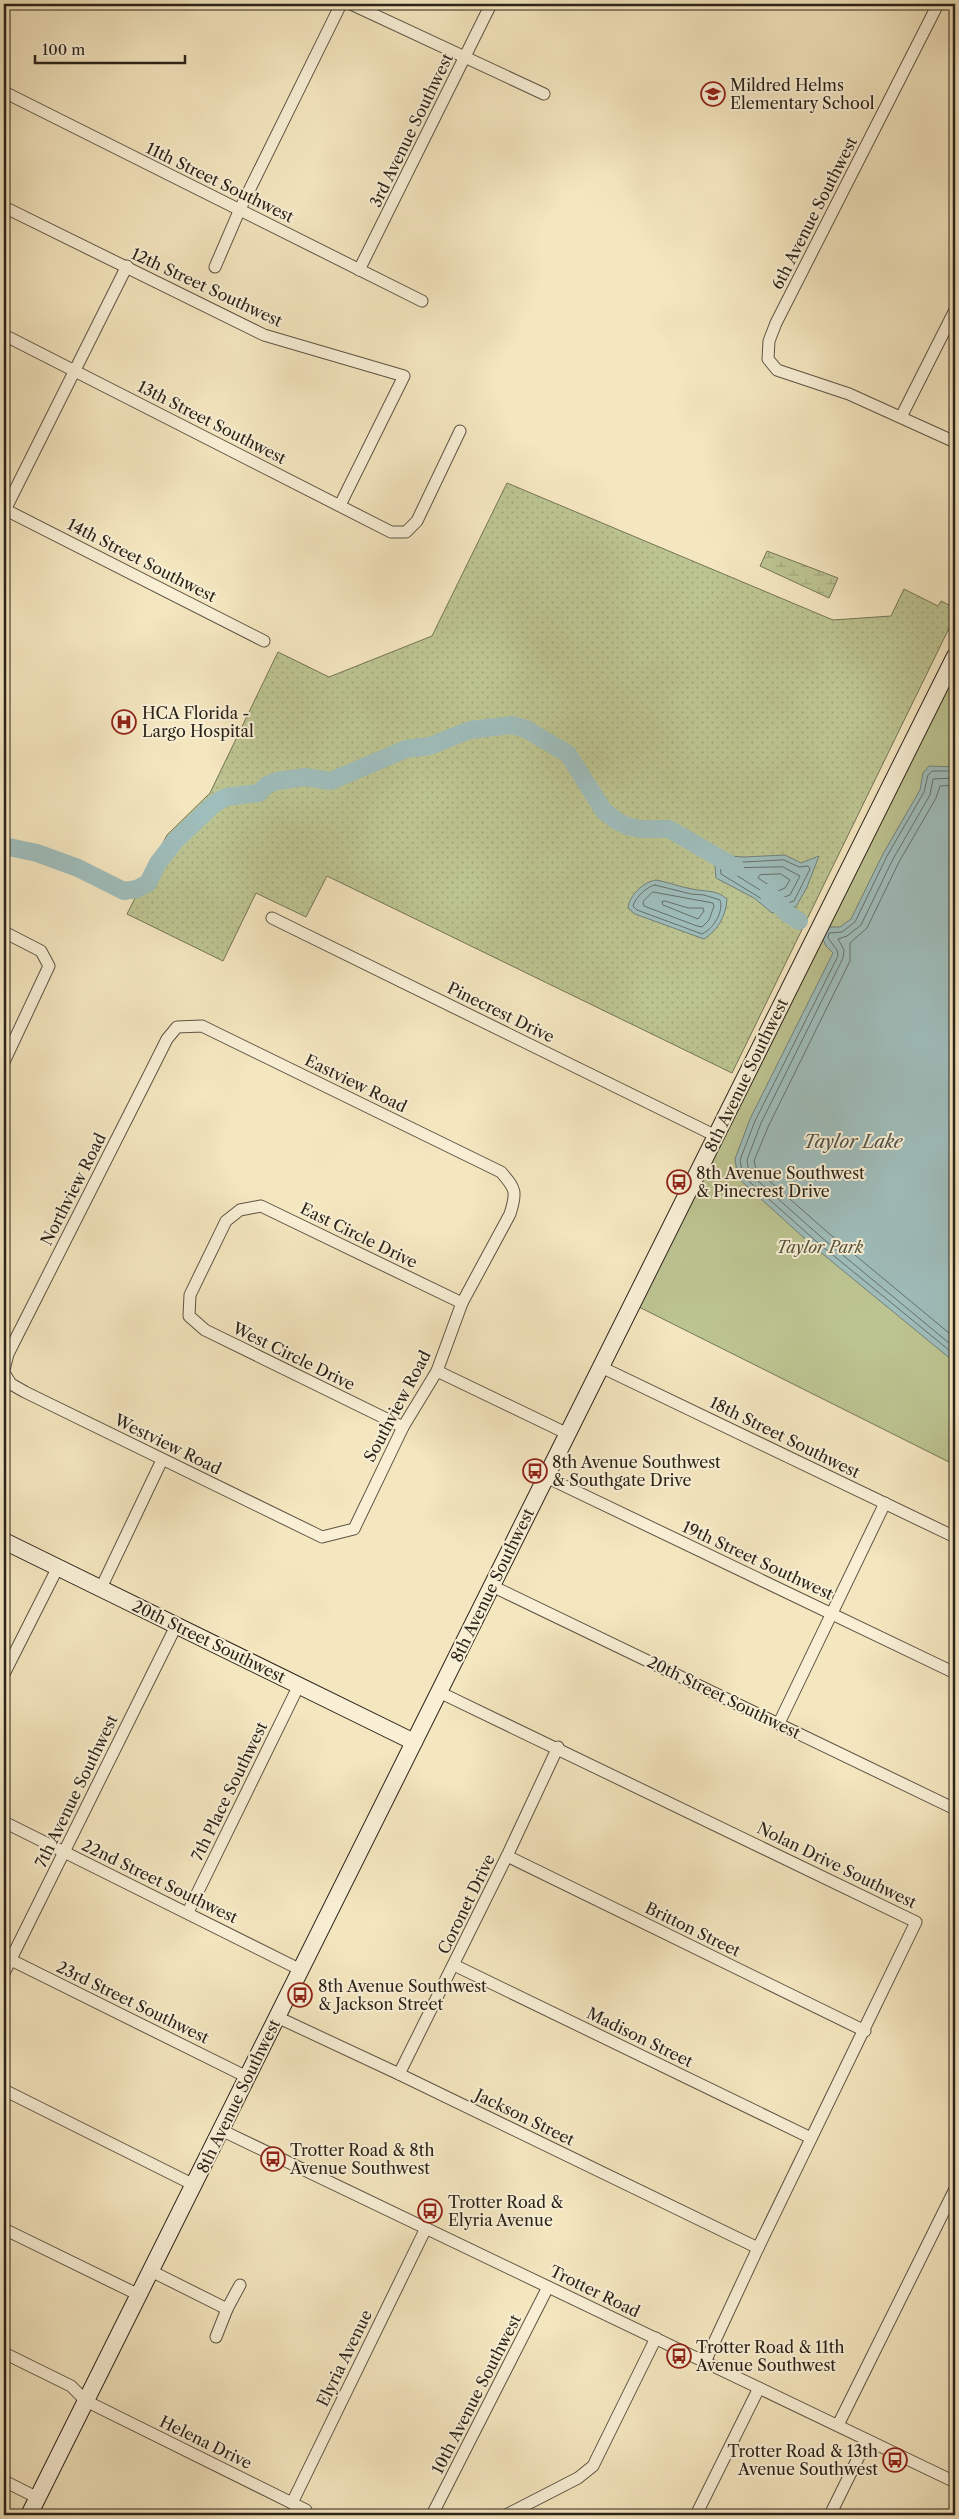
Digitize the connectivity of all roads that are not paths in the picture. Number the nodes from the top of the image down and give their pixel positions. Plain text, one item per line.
1 (341, 4) edge
2 (351, 4) edge
3 (491, 4) edge
4 (938, 4) edge
5 (465, 56) junction
6 (4, 92) edge
7 (544, 94) dead end
8 (4, 207) edge
9 (240, 209) junction
10 (127, 266) junction
11 (215, 267) dead end
12 (359, 270) junction
13 (422, 301) dead end
14 (955, 310) edge
15 (4, 335) edge
16 (76, 372) junction
17 (901, 417) junction
18 (460, 431) dead end
19 (955, 442) edge
20 (340, 505) junction
21 (4, 509) edge
22 (264, 641) dead end
23 (955, 656) edge
24 (272, 918) dead end
25 (4, 932) edge
26 (177, 1027) joint
27 (4, 1062) edge
28 (716, 1136) junction
29 (514, 1186) joint
30 (188, 1301) joint
31 (462, 1303) junction
32 (601, 1367) junction
33 (437, 1371) junction
34 (4, 1372) edge
35 (402, 1427) junction
36 (568, 1434) junction
37 (162, 1460) junction
38 (546, 1477) junction
39 (885, 1503) junction
40 (322, 1537) joint
41 (955, 1537) edge
42 (4, 1541) edge
43 (58, 1567) junction
44 (492, 1586) junction
45 (102, 1588) junction
46 (833, 1614) junction
47 (177, 1624) junction
48 (955, 1673) edge
49 (4, 1674) edge
50 (299, 1685) junction
51 (439, 1692) junction
52 (779, 1723) junction
53 (414, 1742) junction
54 (558, 1747) junction
55 (955, 1809) edge
56 (4, 1822) edge
57 (64, 1852) junction
58 (508, 1856) junction
59 (188, 1912) junction
60 (7, 1958) edge
61 (454, 1965) junction
62 (301, 1970) junction
63 (4, 1973) edge
64 (277, 2017) junction
65 (865, 2031) junction
66 (399, 2074) junction
67 (247, 2077) junction
68 (4, 2090) edge
69 (221, 2130) junction
70 (811, 2138) junction
71 (194, 2185) junction
72 (955, 2189) edge
73 (426, 2228) junction
74 (4, 2229) edge
75 (758, 2248) junction
76 (151, 2271) junction
77 (240, 2285) dead end
78 (548, 2287) junction
79 (139, 2294) junction
80 (227, 2309) junction
81 (216, 2337) dead end
82 (656, 2338) junction
83 (4, 2353) edge
84 (705, 2362) junction
85 (759, 2388) junction
86 (86, 2401) junction
87 (838, 2425) junction
88 (868, 2440) junction
89 (4, 2481) edge
90 (955, 2482) edge
91 (38, 2498) junction
92 (292, 2503) junction
93 (32, 2514) edge
94 (303, 2515) edge
95 (432, 2515) edge
96 (506, 2515) edge
97 (696, 2515) edge
98 (830, 2515) edge

1 - 9 street
2 - 5 street
3 - 5 street, 3rd Avenue Southwest
4 - 17 street, 6th Avenue Southwest
5 - 7 street
5 - 12 street, 3rd Avenue Southwest
6 - 9 street, 11th Street Southwest
8 - 10 street, 12th Street Southwest
9 - 11 street
9 - 12 street, 11th Street Southwest
10 - 16 street
10 - 20 street, 12th Street Southwest
12 - 13 street, 11th Street Southwest
14 - 17 street
15 - 16 street, 13th Street Southwest
16 - 20 street, 13th Street Southwest
16 - 21 street
17 - 19 street
18 - 20 street, 13th Street Southwest
21 - 22 street, 14th Street Southwest
23 - 28 street, 8th Avenue Southwest
24 - 28 street, Pinecrest Drive
25 - 27 street
26 - 29 street, Eastview Road
26 - 34 street, Northview Road
28 - 32 street, 8th Avenue Southwest
29 - 31 street, Southview Road
30 - 31 street, East Circle Drive
30 - 35 street, West Circle Drive
31 - 33 street, Southview Road
32 - 36 street, 8th Avenue Southwest
32 - 39 street, 18th Street Southwest
33 - 35 street, Southview Road
33 - 36 street
34 - 37 street, Westview Road
35 - 40 street, Southview Road
36 - 38 street, 8th Avenue Southwest
37 - 40 street, Westview Road
37 - 45 street
38 - 44 street, 8th Avenue Southwest
38 - 46 street, 19th Street Southwest
39 - 41 street, 18th Street Southwest
39 - 46 street
42 - 43 street, 20th Street Southwest
43 - 45 street, 20th Street Southwest
43 - 49 street
44 - 51 street, 8th Avenue Southwest
44 - 52 street, 20th Street Southwest
45 - 47 street, 20th Street Southwest
46 - 48 street, 19th Street Southwest
46 - 52 street
47 - 50 street, 20th Street Southwest
47 - 57 street, 7th Avenue Southwest
50 - 53 street, 20th Street Southwest
50 - 59 street, 7th Place Southwest
51 - 53 street, 8th Avenue Southwest
51 - 54 street, Nolan Drive Southwest
52 - 55 street, 20th Street Southwest
53 - 62 street, 8th Avenue Southwest
54 - 58 street, Coronet Drive
54 - 65 street, Nolan Drive Southwest
56 - 57 street, 22nd Street Southwest
57 - 59 street, 22nd Street Southwest
57 - 60 street, 7th Avenue Southwest
58 - 61 street, Coronet Drive
58 - 65 street, Britton Street
59 - 62 street, 22nd Street Southwest
60 - 63 street, 7th Avenue Southwest
60 - 67 street, 23rd Street Southwest
61 - 66 street, Coronet Drive
61 - 70 street, Madison Street
62 - 64 street, 8th Avenue Southwest
64 - 66 street, Jackson Street
64 - 67 street, 8th Avenue Southwest
65 - 70 street, Nolan Drive Southwest
66 - 75 street, Jackson Street
67 - 69 street, 8th Avenue Southwest
68 - 71 street
69 - 71 street, 8th Avenue Southwest
69 - 73 street, Trotter Road
70 - 75 street, Nolan Drive Southwest
71 - 76 street, 8th Avenue Southwest
72 - 87 street
73 - 78 street, Trotter Road
73 - 92 street, Elyria Avenue
74 - 79 street
75 - 84 street, Nolan Drive Southwest
76 - 79 street, 8th Avenue Southwest
76 - 80 street
77 - 80 street
78 - 82 street, Trotter Road
78 - 95 street, 10th Avenue Southwest
79 - 86 street, 8th Avenue Southwest
80 - 81 street
82 - 84 street, Trotter Road
82 - 96 street
83 - 86 street, Helena Drive
84 - 85 street, Trotter Road
85 - 87 street, Trotter Road
85 - 97 street
86 - 91 street, 8th Avenue Southwest
86 - 92 street, Helena Drive
87 - 88 street, Trotter Road
88 - 90 street, Trotter Road
88 - 98 street
89 - 91 street
91 - 93 street, 8th Avenue Southwest
92 - 94 street, Helena Drive

